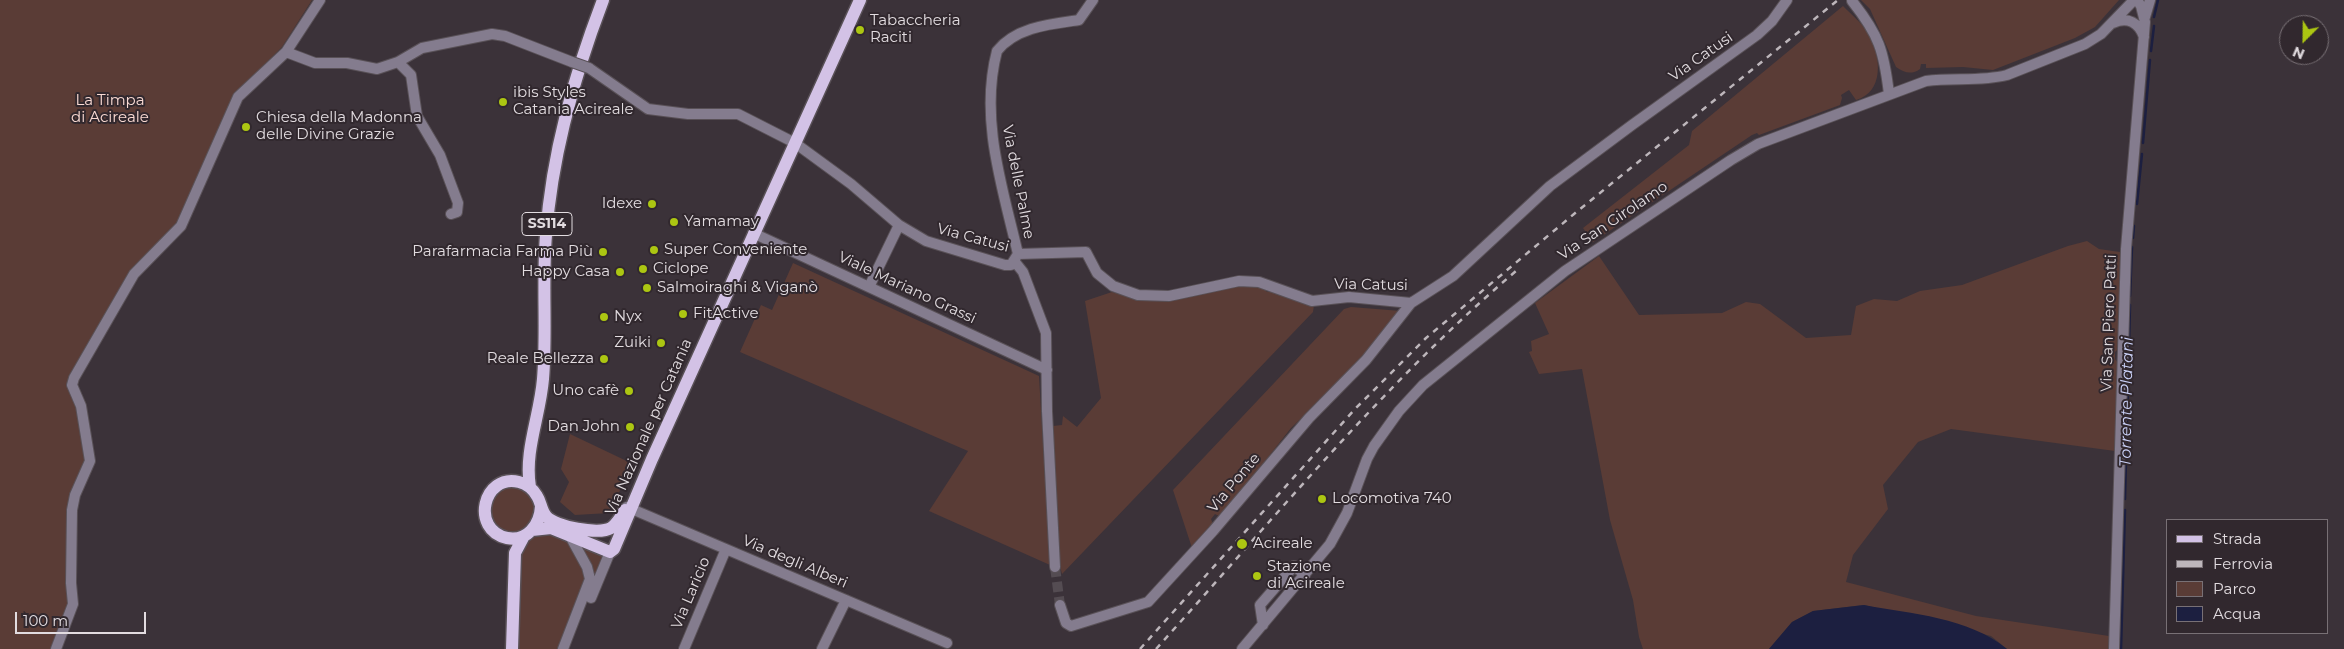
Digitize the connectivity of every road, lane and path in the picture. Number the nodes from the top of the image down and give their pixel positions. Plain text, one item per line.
1 (320, 0) edge
2 (603, 0) edge
3 (860, 0) edge
4 (1093, 0) edge
5 (1787, 0) edge
6 (2135, 0) edge
7 (2150, 0) edge
8 (1852, 1) dead end
9 (2145, 17) junction
10 (2112, 24) junction
11 (2144, 37) junction
12 (286, 52) junction
13 (398, 62) junction
14 (1890, 94) junction
15 (794, 143) junction
16 (451, 214) dead end
17 (899, 225) junction
18 (753, 233) junction
19 (1016, 258) junction
20 (869, 287) junction
21 (1411, 303) junction
22 (1047, 370) junction
23 (529, 454) junction
24 (509, 481) junction
25 (530, 487) junction
26 (541, 506) junction
27 (629, 508) junction
28 (575, 532) junction
29 (528, 533) junction
30 (500, 535) junction
31 (726, 549) junction
32 (610, 552) junction
33 (1055, 567) tunnel mouth
34 (1304, 575) junction
35 (512, 578) junction
36 (846, 600) junction
37 (1060, 605) tunnel mouth
38 (1263, 625) junction
39 (947, 643) dead end
40 (56, 649) edge
41 (512, 649) edge
42 (563, 649) edge
43 (568, 649) edge
44 (684, 649) edge
45 (822, 649) edge
46 (1242, 649) edge
47 (2114, 649) edge

1 - 12 street
2 - 23 main road, SS114
3 - 15 main road, Via Nazionale per Catania
4 - 19 street, Via delle Palme
5 - 21 street, Via Catusi
6 - 9 street, Via San Piero Patti
6 - 10 street, Via San Girolamo
7 - 9 street
8 - 14 street
9 - 11 street, Via San Piero Patti
10 - 11 street
10 - 14 street, Via San Girolamo
11 - 47 street, Via San Piero Patti
12 - 13 street, Via Catusi
12 - 40 street
13 - 15 street, Via Catusi, bridge
13 - 16 street
14 - 34 street, Via San Girolamo
15 - 17 street, Via Catusi
15 - 18 main road, Via Nazionale per Catania
17 - 19 street, Via Catusi
17 - 20 street
18 - 20 street, Viale Mariano Grassi
18 - 27 main road, Via Nazionale per Catania
19 - 21 street, Via Catusi
19 - 22 street
20 - 22 street, Viale Mariano Grassi
21 - 37 street, Via Ponte
22 - 33 street
23 - 24 main road
23 - 25 main road
24 - 25 main road
24 - 30 main road
25 - 26 main road
26 - 28 main road
26 - 29 main road
27 - 28 main road
27 - 31 street, Via degli Alberi
27 - 32 main road, Via Nazionale per Catania
28 - 29 main road
28 - 32 main road
28 - 42 street
29 - 30 main road
29 - 35 main road
30 - 35 main road
31 - 36 street, Via degli Alberi
31 - 44 street, Via Laricio
32 - 43 street, Via Nazionale per Catania
34 - 38 street, Via San Girolamo
34 - 38 street
35 - 41 main road
36 - 39 street, Via degli Alberi
36 - 45 street
38 - 46 street, Via San Girolamo

